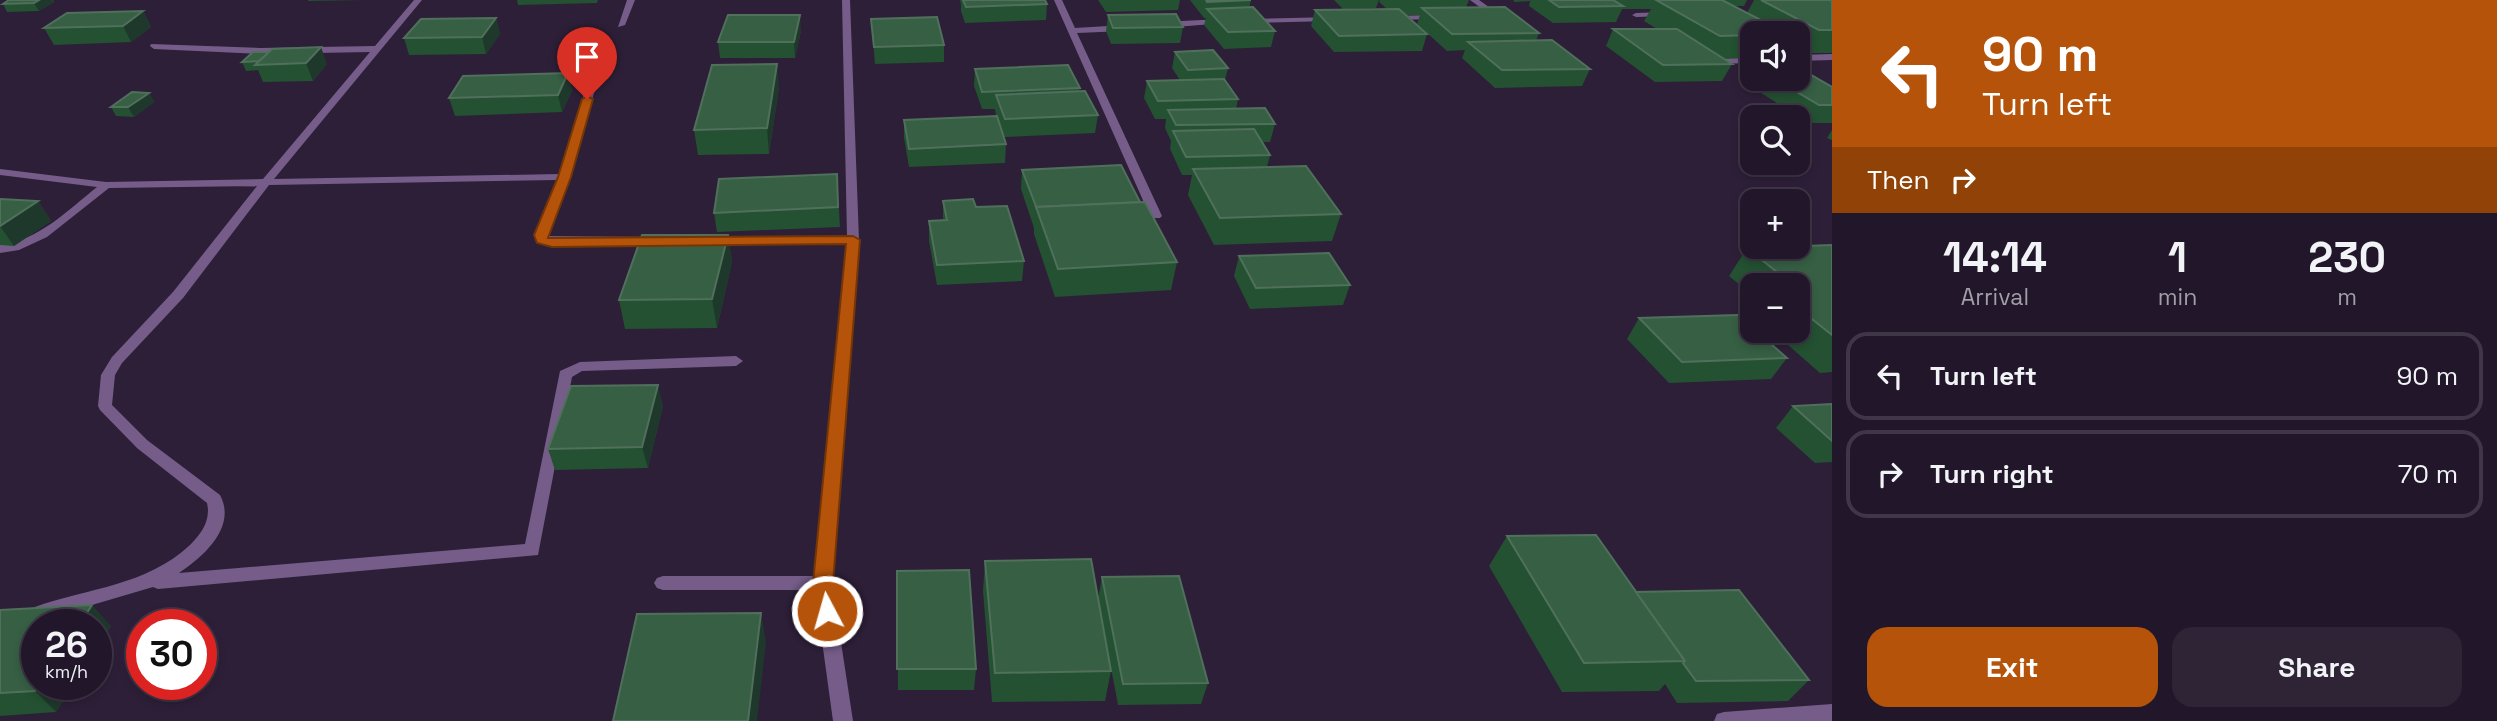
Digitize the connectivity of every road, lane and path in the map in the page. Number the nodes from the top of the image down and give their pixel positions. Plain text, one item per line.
1 (418, 0) edge
2 (631, 0) edge
3 (846, 0) edge
4 (1058, 0) edge
5 (1474, 0) edge
6 (1676, 13) edge
7 (1636, 15) dead end
8 (1483, 16) edge
9 (1497, 16) junction
10 (1443, 17) edge
11 (1377, 18) edge
12 (1336, 19) edge
13 (1508, 23) edge
14 (621, 25) dead end
15 (1151, 26) edge
16 (1138, 27) edge
17 (1072, 31) junction
18 (154, 46) dead end
19 (378, 48) junction
20 (1832, 57) edge
21 (1810, 58) edge
22 (1740, 60) edge
23 (1715, 61) edge
24 (595, 73) dead end
25 (0, 172) edge
26 (564, 177) junction
27 (265, 183) junction
28 (106, 186) junction
29 (1156, 216) edge
30 (853, 240) junction
31 (677, 241) edge
32 (690, 241) edge
33 (0, 249) edge
34 (736, 361) dead end
35 (148, 583) junction
36 (663, 583) dead end
37 (823, 583) junction
38 (55, 609) edge
39 (1832, 713) edge
40 (843, 721) edge
41 (1724, 721) edge

1 - 19 street
2 - 14 street
3 - 30 street
4 - 17 street
5 - 9 street
6 - 7 street
8 - 9 street
9 - 13 street
10 - 11 street
12 - 15 street
16 - 17 street
17 - 29 street
18 - 19 street
19 - 27 street
20 - 21 street
22 - 23 street
24 - 26 street
25 - 28 street
26 - 27 street
26 - 31 street
27 - 28 street
27 - 35 street
28 - 33 street
30 - 32 street
30 - 37 street
34 - 35 street
35 - 38 street
36 - 37 street
37 - 40 street
39 - 41 street

